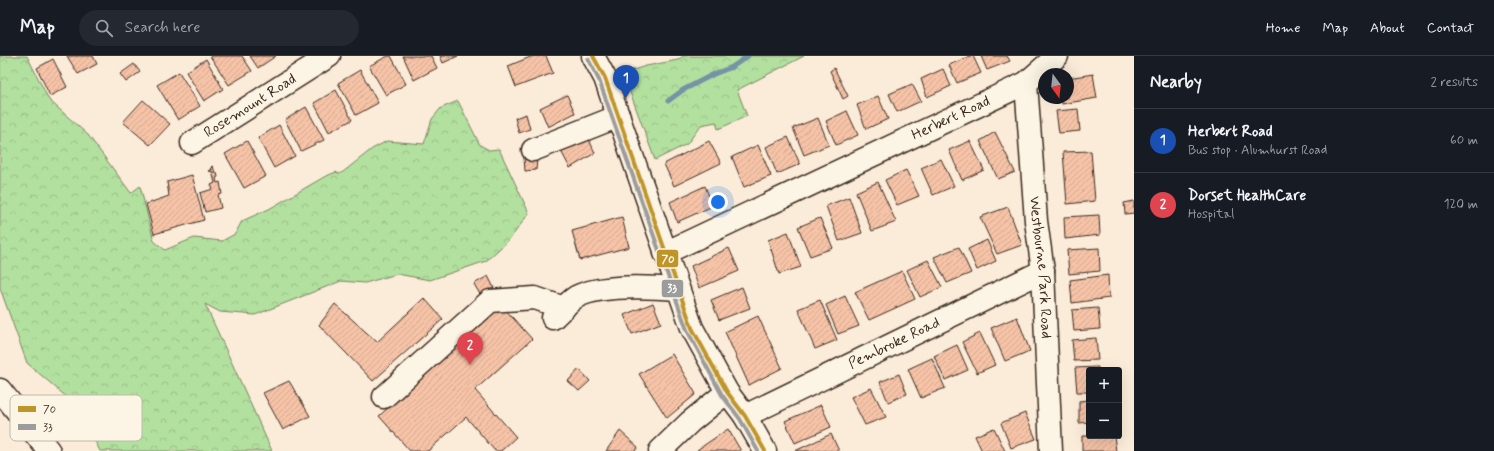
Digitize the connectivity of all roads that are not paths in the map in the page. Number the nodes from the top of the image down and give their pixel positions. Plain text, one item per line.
1 (329, 56) edge
2 (592, 56) edge
3 (1057, 56) edge
4 (1026, 84) junction
5 (618, 116) junction
6 (192, 143) dead end
7 (533, 150) dead end
8 (665, 253) junction
9 (1043, 271) junction
10 (678, 289) junction
11 (0, 390) edge
12 (727, 392) junction
13 (384, 397) dead end
14 (10, 402) edge
15 (745, 416) junction
16 (41, 441) edge
17 (49, 451) edge
18 (660, 451) edge
19 (766, 451) edge
20 (1051, 451) edge

1 - 6 street, Rosemount Road
2 - 5 street
3 - 4 street, Herbert Road
4 - 8 street, Herbert Road
4 - 9 street, Westbourne Park Road
5 - 7 street
5 - 8 street
8 - 10 street
9 - 15 street, Pembroke Road
9 - 20 street, Westbourne Park Road
10 - 12 street
10 - 13 street
11 - 14 street
12 - 15 street
12 - 18 street
15 - 19 street
16 - 17 street

